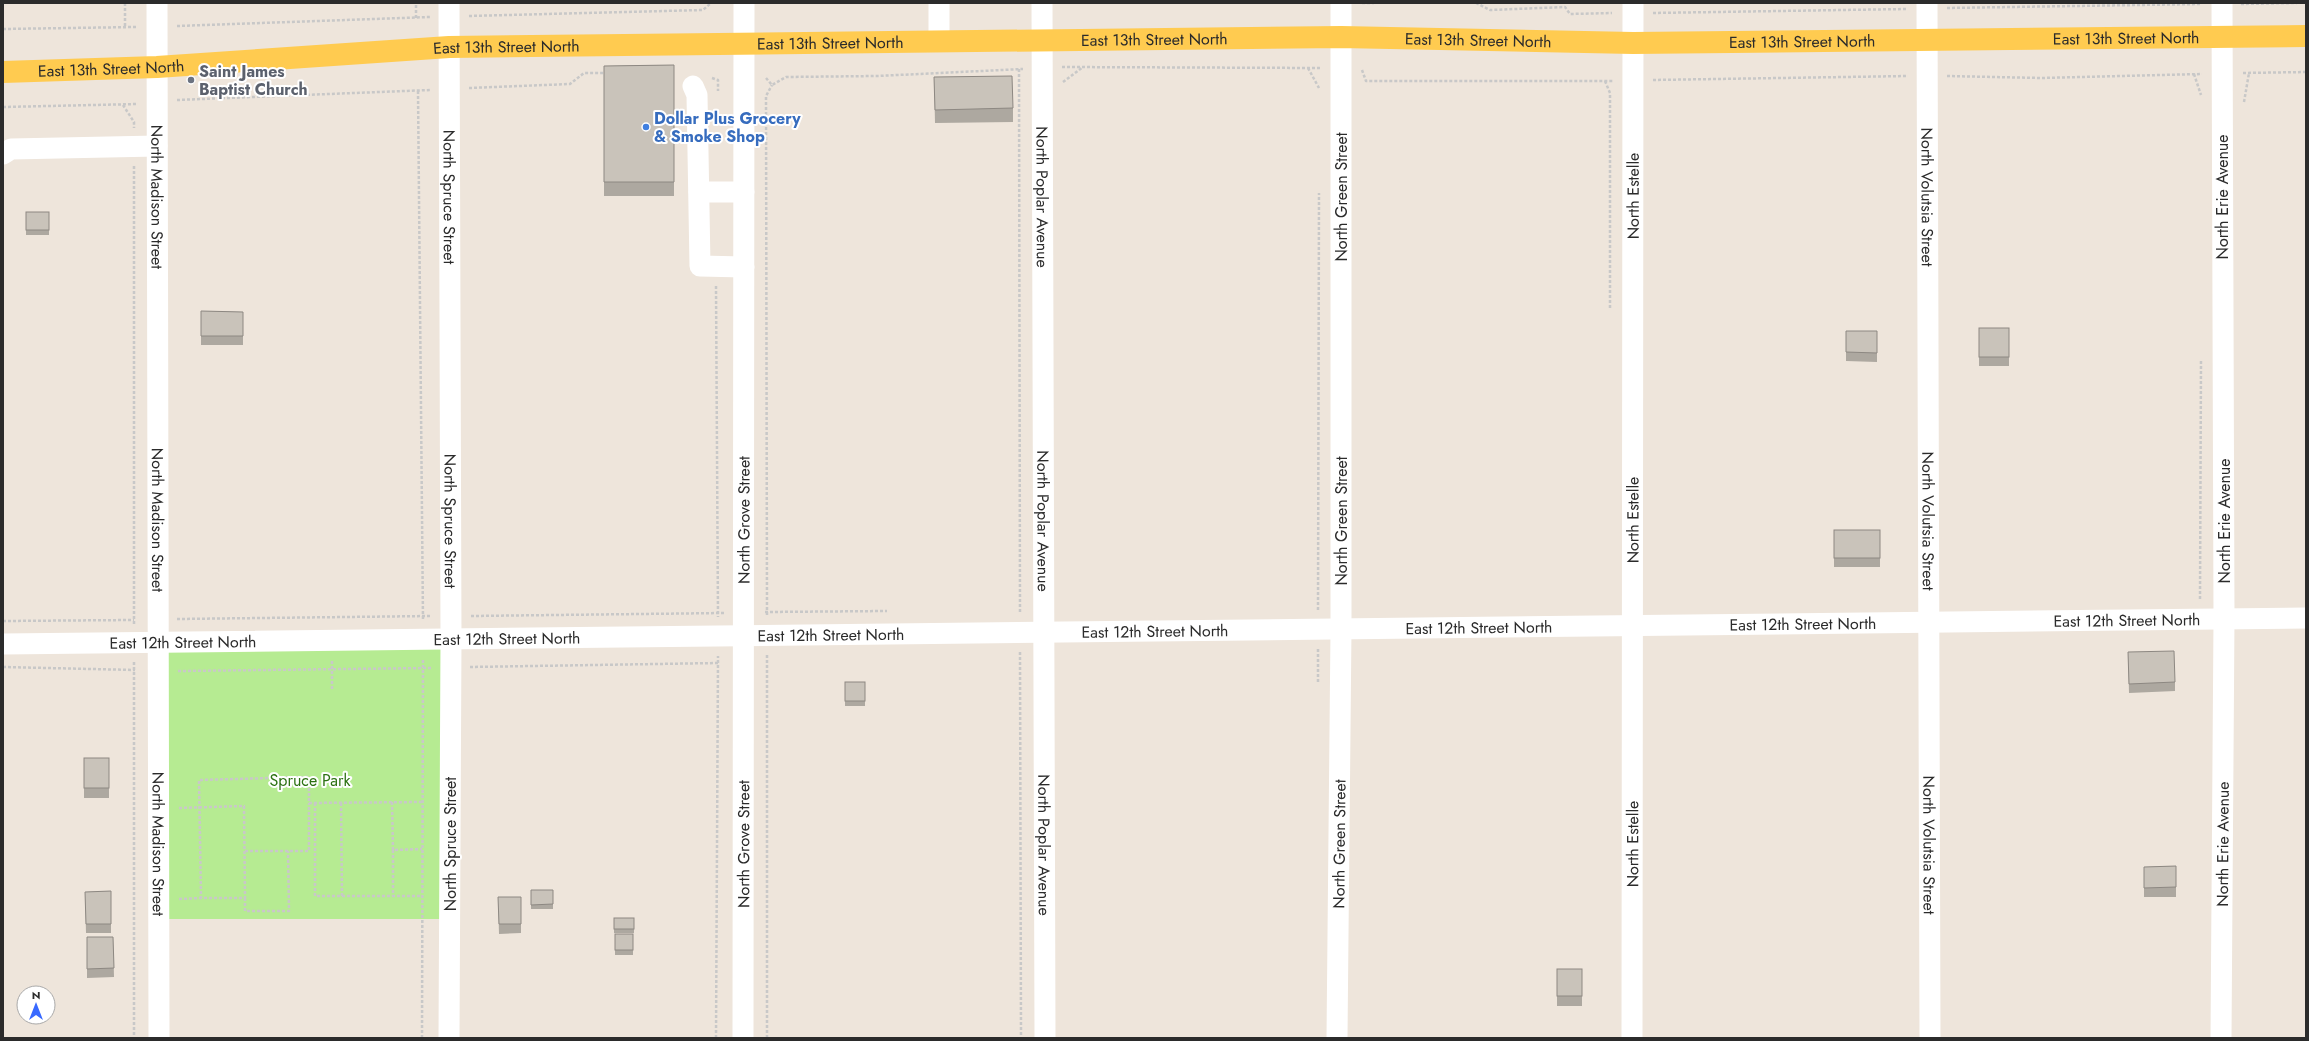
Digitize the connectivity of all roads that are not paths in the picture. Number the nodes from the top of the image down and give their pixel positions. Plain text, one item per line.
1 (158, 3) edge
2 (744, 3) edge
3 (939, 3) edge
4 (1042, 3) edge
5 (1341, 3) edge
6 (2222, 4) edge
7 (1927, 6) edge
8 (1633, 8) edge
9 (449, 10) edge
10 (2306, 36) edge
11 (1341, 37) junction
12 (2221, 38) junction
13 (1042, 40) junction
14 (939, 41) junction
15 (1927, 41) junction
16 (744, 43) junction
17 (1633, 43) junction
18 (449, 47) junction
19 (158, 67) junction
20 (3, 72) edge
21 (699, 81) road end
22 (157, 146) junction
23 (3, 154) edge
24 (699, 192) junction
25 (744, 192) junction
26 (744, 267) junction
27 (2306, 618) edge
28 (2224, 619) junction
29 (1930, 622) junction
30 (1633, 626) junction
31 (1341, 629) junction
32 (1044, 632) junction
33 (743, 636) junction
34 (451, 639) junction
35 (159, 642) junction
36 (3, 644) edge
37 (159, 1038) edge
38 (449, 1038) edge
39 (743, 1038) edge
40 (1045, 1038) edge
41 (1337, 1038) edge
42 (1632, 1038) edge
43 (1930, 1038) edge
44 (2221, 1038) edge

1 - 19 street, North Madison Street
2 - 16 street, North Grove Street
3 - 14 street
4 - 13 street, North Poplar Avenue
5 - 11 street, North Green Street
6 - 12 street, North Erie Avenue
7 - 15 street, North Volutsia Street
8 - 17 street, North Estelle
9 - 18 street, North Spruce Street
10 - 12 main road, East 13th Street North
11 - 13 main road, East 13th Street North
11 - 17 main road, East 13th Street North
11 - 31 street, North Green Street
12 - 15 main road, East 13th Street North
12 - 28 street, North Erie Avenue
13 - 14 main road, East 13th Street North
13 - 32 street, North Poplar Avenue
14 - 16 main road, East 13th Street North
15 - 17 main road, East 13th Street North
15 - 29 street, North Volutsia Street
16 - 18 main road, East 13th Street North
16 - 25 street, North Grove Street
17 - 30 street, North Estelle
18 - 19 main road, East 13th Street North
18 - 34 street, North Spruce Street
19 - 20 main road, East 13th Street North
19 - 22 street, North Madison Street
21 - 24 street
22 - 23 street
22 - 35 street, North Madison Street
24 - 25 street
24 - 26 street
25 - 26 street, North Grove Street
26 - 33 street, North Grove Street
27 - 28 street, East 12th Street North
28 - 29 street, East 12th Street North
28 - 44 street, North Erie Avenue
29 - 30 street, East 12th Street North
29 - 43 street, North Volutsia Street
30 - 31 street, East 12th Street North
30 - 42 street, North Estelle
31 - 32 street, East 12th Street North
31 - 41 street, North Green Street
32 - 33 street, East 12th Street North
32 - 40 street, North Poplar Avenue
33 - 34 street, East 12th Street North
33 - 39 street, North Grove Street
34 - 35 street, East 12th Street North
34 - 38 street, North Spruce Street
35 - 36 street, East 12th Street North
35 - 37 street, North Madison Street

